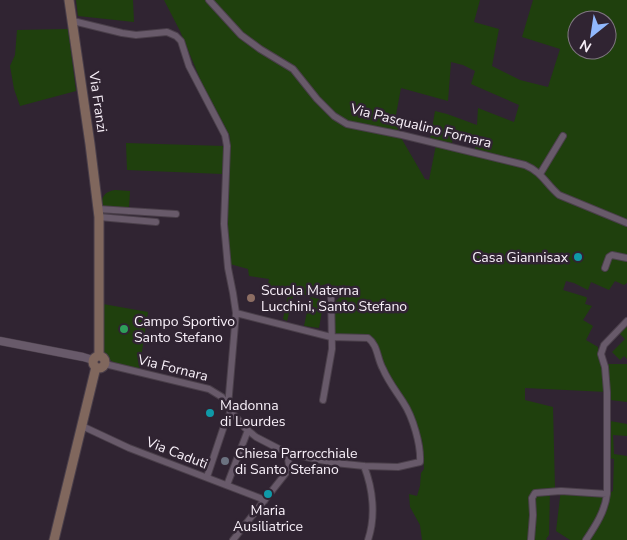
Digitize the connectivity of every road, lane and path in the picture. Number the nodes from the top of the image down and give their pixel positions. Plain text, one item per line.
1 (70, 0) edge
2 (209, 0) edge
3 (72, 21) junction
4 (563, 136) dead end
5 (540, 174) junction
6 (98, 213) junction
7 (176, 214) dead end
8 (156, 222) dead end
9 (627, 222) edge
10 (627, 258) edge
11 (605, 268) dead end
12 (331, 294) dead end
13 (236, 313) junction
14 (627, 321) edge
15 (331, 338) junction
16 (0, 341) edge
17 (98, 362) junction
18 (323, 400) dead end
19 (229, 409) junction
20 (82, 426) junction
21 (248, 430) junction
22 (287, 453) junction
23 (364, 466) junction
24 (207, 477) junction
25 (227, 485) junction
26 (607, 494) junction
27 (265, 500) junction
28 (54, 540) edge
29 (233, 540) edge
30 (368, 540) edge
31 (531, 540) edge
32 (586, 540) edge

1 - 3 main road, Via Franzi
2 - 5 street, Via Pasqualino Fornara
3 - 6 main road, Via Franzi
3 - 13 street
4 - 5 street
5 - 9 street, Via Pasqualino Fornara
6 - 7 street
6 - 8 street
6 - 17 main road, Via Franzi
10 - 11 street
12 - 15 street
13 - 15 street
13 - 19 street
14 - 26 street
15 - 18 street
15 - 23 street, Via Fornara
16 - 17 street
17 - 19 street, Via Fornara
17 - 20 main road, Via Franzi
19 - 21 street, Via Fornara
19 - 24 street
20 - 24 street, Via Caduti
20 - 28 main road, Via Franzi
21 - 22 street, Via Fornara
21 - 25 street
22 - 23 street, Via Fornara
22 - 27 street
23 - 30 street
24 - 25 street, Via Caduti
25 - 27 street, Via Caduti
26 - 31 street
26 - 32 street
27 - 29 street

